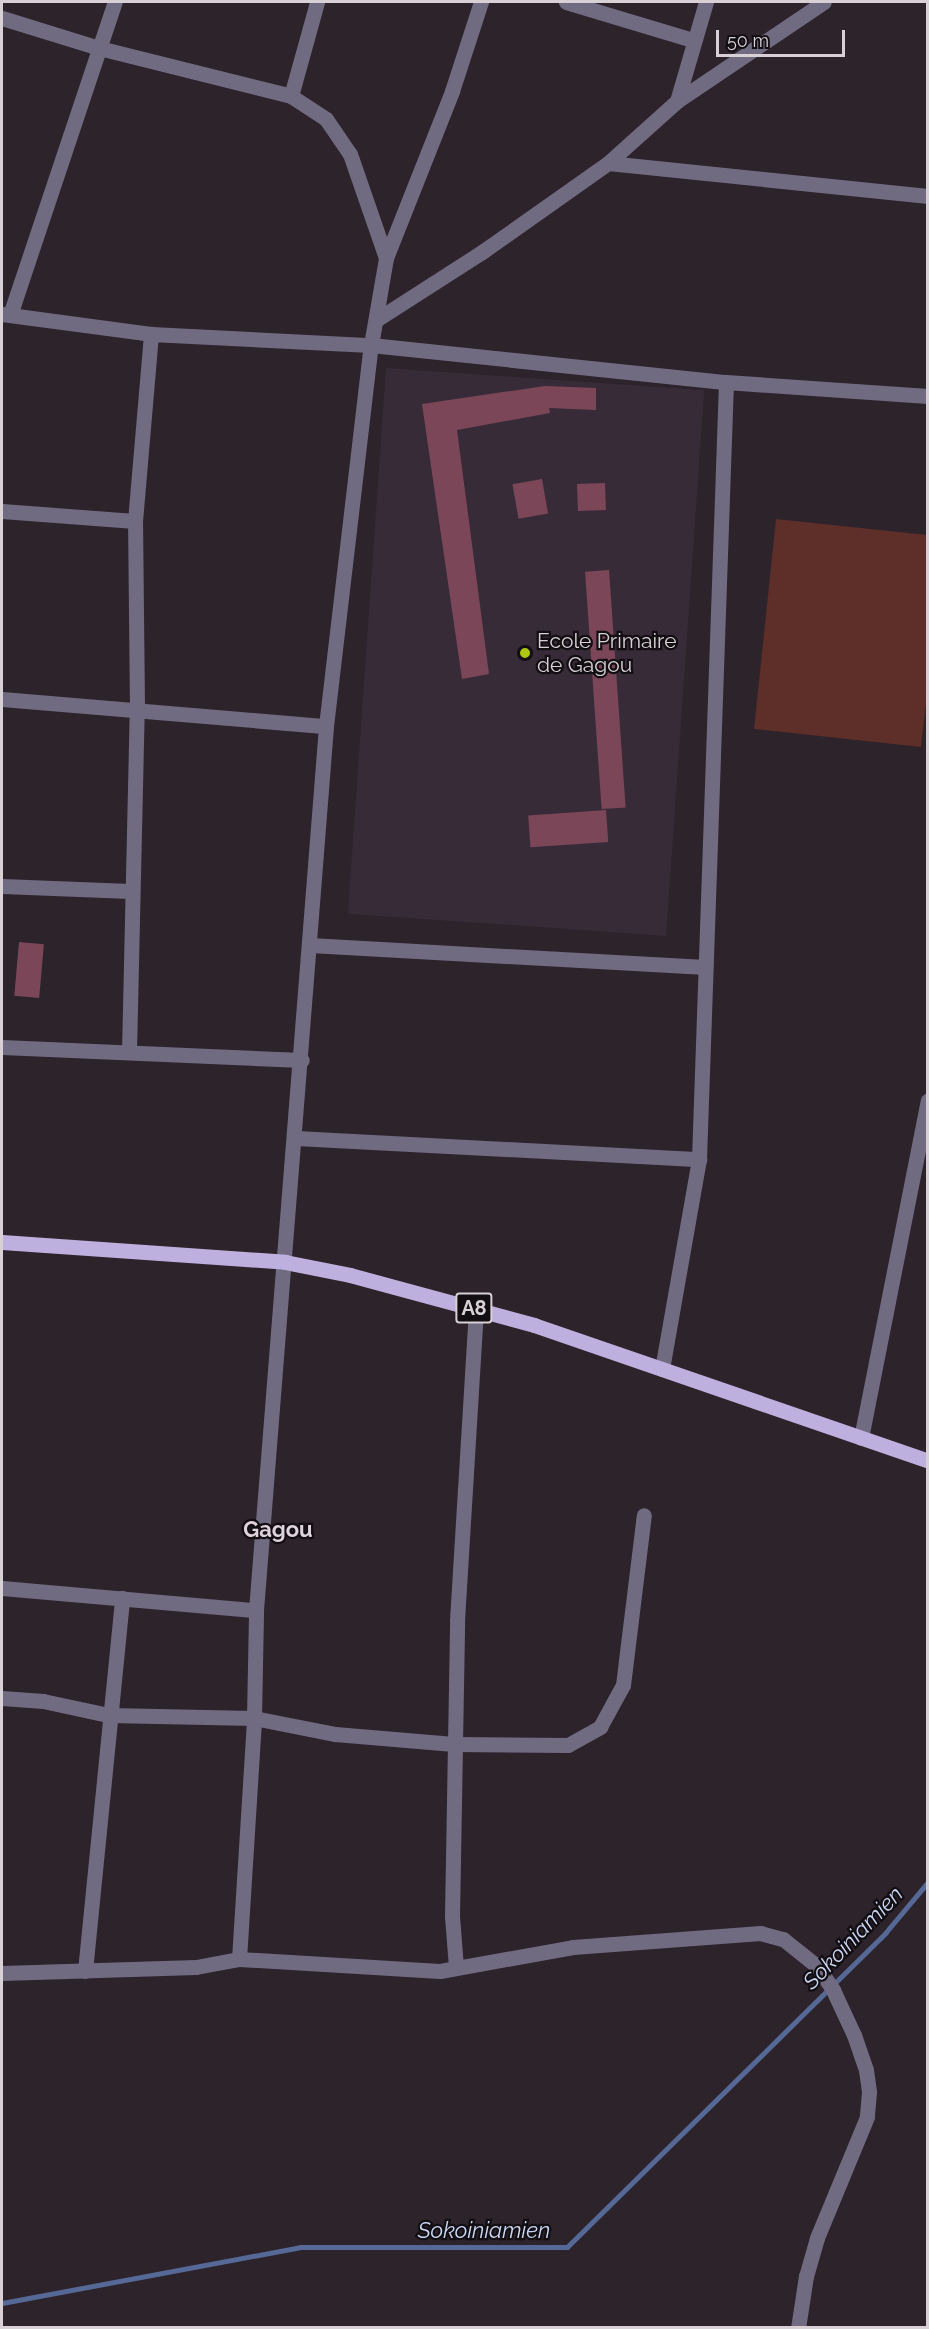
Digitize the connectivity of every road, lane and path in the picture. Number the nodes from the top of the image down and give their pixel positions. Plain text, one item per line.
1 (115, 2) edge
2 (317, 2) edge
3 (482, 2) edge
4 (567, 2) edge
5 (705, 2) edge
6 (824, 2) edge
7 (2, 18) edge
8 (693, 40) junction
9 (99, 48) junction
10 (291, 96) junction
11 (677, 101) junction
12 (608, 163) junction
13 (927, 196) edge
14 (386, 258) junction
15 (6, 315) edge
16 (376, 320) junction
17 (151, 334) junction
18 (371, 345) junction
19 (726, 381) junction
20 (927, 396) edge
21 (2, 511) edge
22 (135, 521) junction
23 (2, 699) edge
24 (137, 708) junction
25 (326, 726) junction
26 (2, 886) edge
27 (130, 891) junction
28 (310, 945) junction
29 (705, 968) junction
30 (2, 1047) edge
31 (129, 1052) junction
32 (302, 1060) junction
33 (927, 1101) edge
34 (296, 1138) junction
35 (699, 1159) junction
36 (2, 1242) edge
37 (285, 1262) junction
38 (476, 1309) junction
39 (662, 1370) junction
40 (861, 1438) junction
41 (927, 1461) edge
42 (644, 1515) dead end
43 (2, 1588) edge
44 (122, 1599) junction
45 (256, 1610) junction
46 (2, 1698) edge
47 (108, 1715) junction
48 (254, 1718) junction
49 (454, 1744) junction
50 (239, 1959) junction
51 (456, 1966) junction
52 (86, 1971) junction
53 (2, 1973) edge
54 (798, 2328) edge

1 - 9 street
2 - 10 street
3 - 14 street
4 - 8 street
5 - 8 street
6 - 11 street
7 - 9 street
8 - 11 street
9 - 10 street
9 - 15 street
10 - 14 street
11 - 12 street
12 - 13 street
12 - 16 street
14 - 16 street
15 - 17 street
16 - 18 street
17 - 18 street
17 - 22 street
18 - 19 street
18 - 25 street
19 - 20 street
19 - 29 street
21 - 22 street
22 - 24 street
23 - 24 street
24 - 25 street
24 - 27 street
25 - 28 street
26 - 27 street
27 - 31 street
28 - 29 street
28 - 32 street
29 - 35 street
30 - 31 street
31 - 32 street
32 - 34 street
33 - 40 street
34 - 35 street
34 - 37 street
35 - 39 street
36 - 37 main road, A8
37 - 38 main road, A8
37 - 45 street
38 - 39 main road, A8
38 - 49 street
39 - 40 main road, A8
40 - 41 main road, A8
42 - 49 street
43 - 44 street
44 - 45 street
44 - 47 street
45 - 48 street
46 - 47 street
47 - 48 street
47 - 52 street
48 - 49 street
48 - 50 street
49 - 51 street
50 - 51 street
50 - 52 street
51 - 54 street
52 - 53 street

